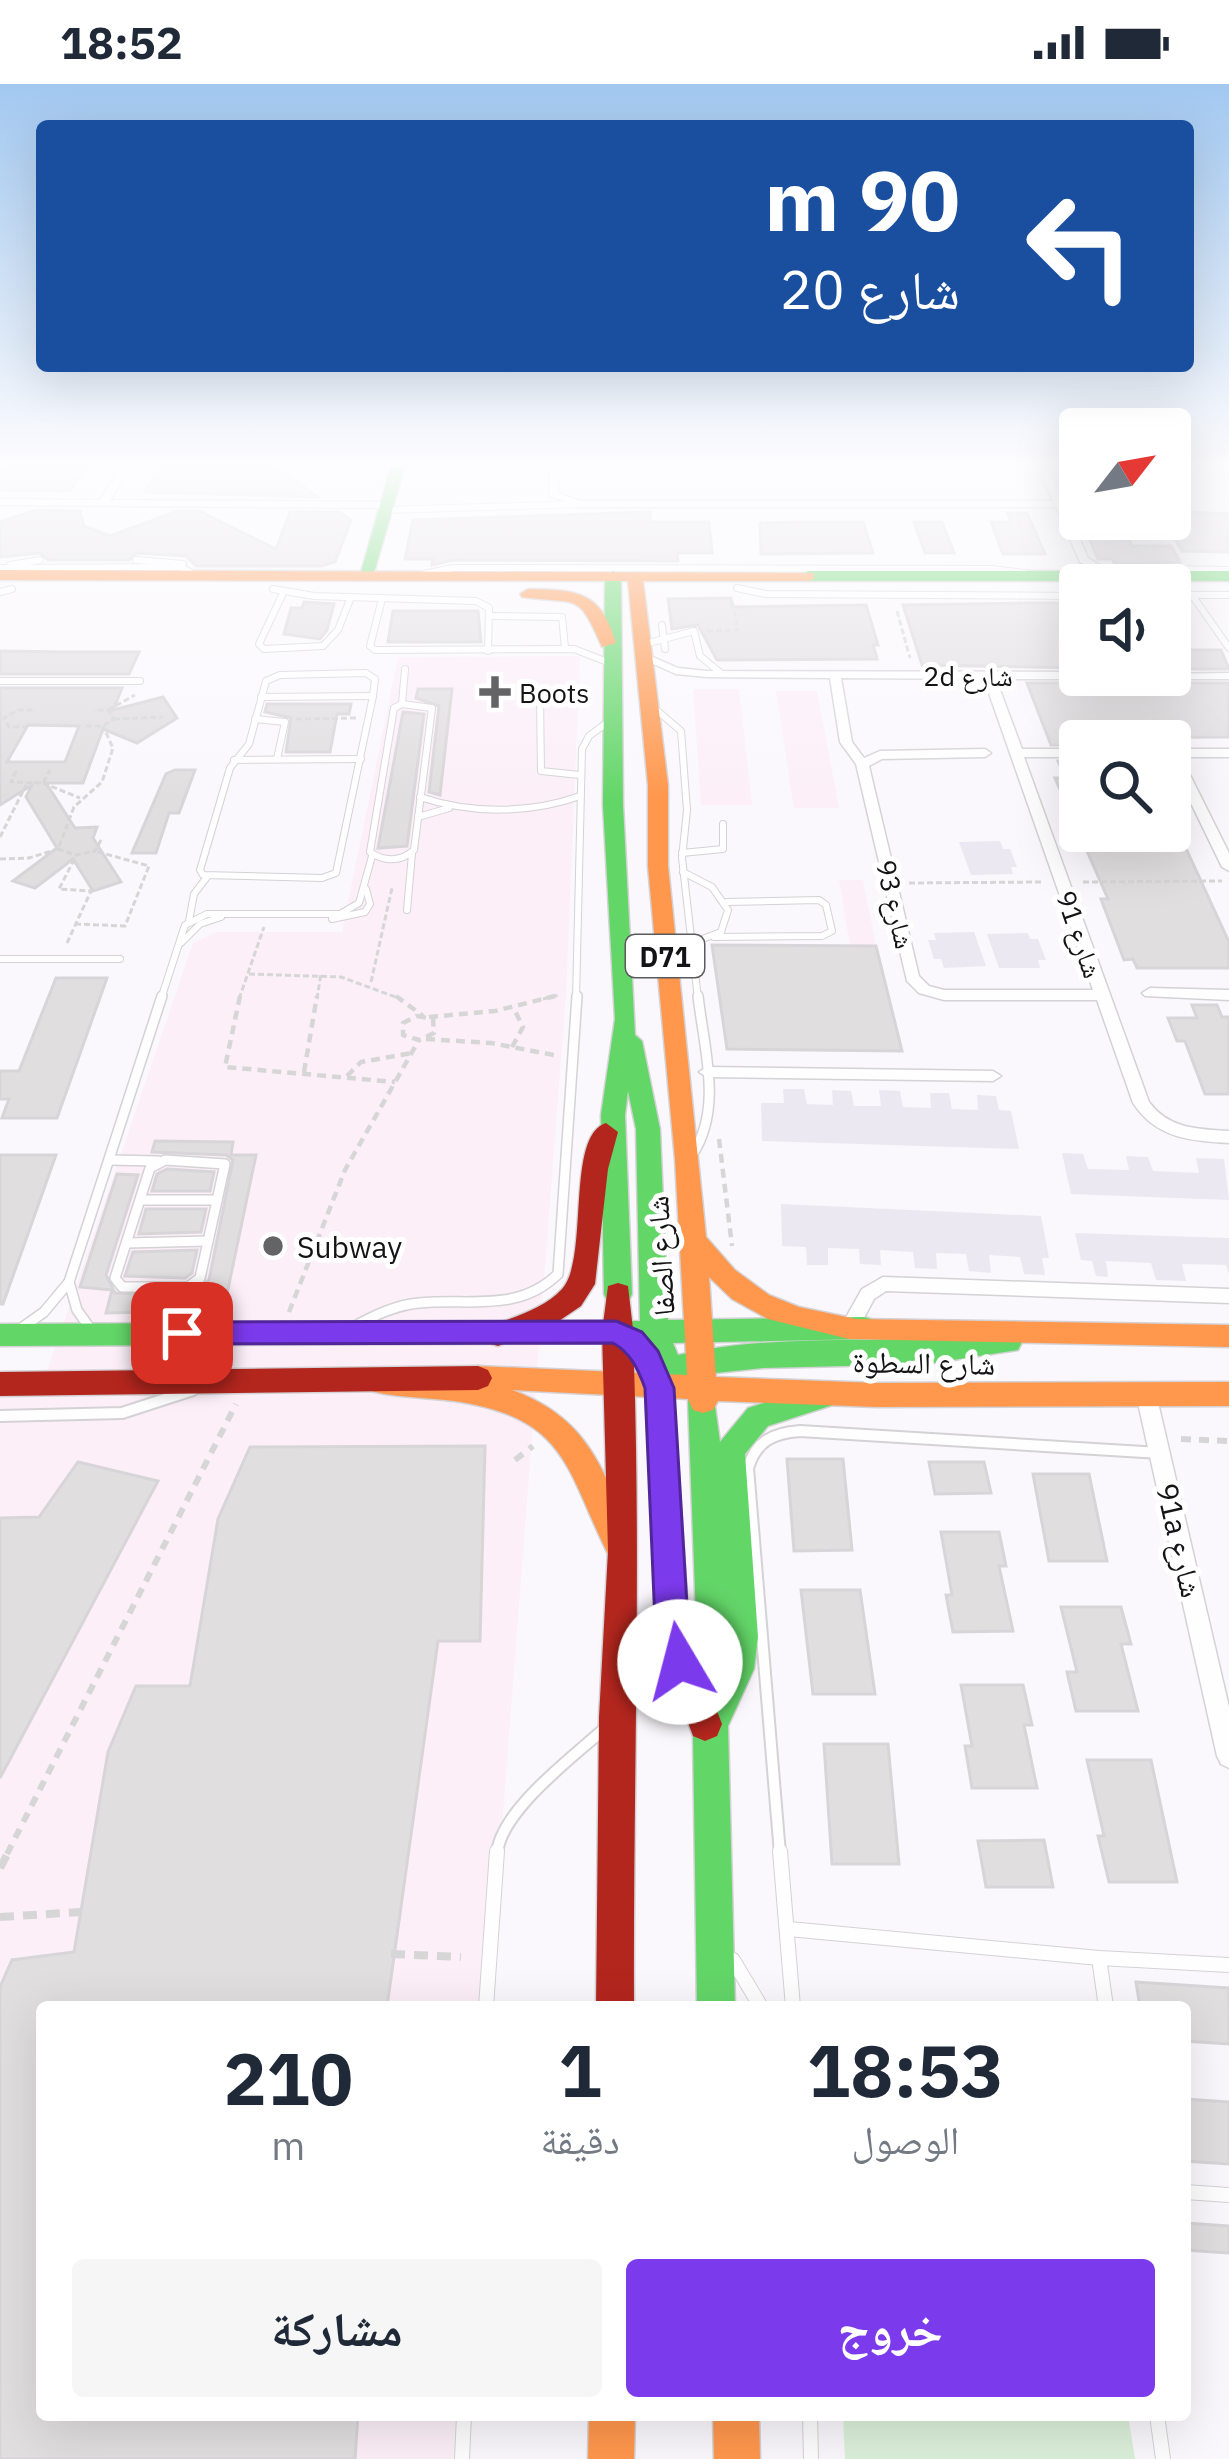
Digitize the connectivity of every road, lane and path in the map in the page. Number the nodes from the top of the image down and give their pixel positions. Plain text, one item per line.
1 (368, 576) joint
2 (40, 577) edge
3 (77, 577) edge
4 (363, 577) edge
5 (372, 577) edge
6 (438, 577) edge
7 (957, 577) edge
8 (2, 580) edge
9 (1191, 580) edge
10 (1059, 581) edge
11 (627, 583) junction
12 (1059, 583) edge
13 (1229, 583) edge
14 (706, 589) junction
15 (278, 590) junction
16 (1191, 590) edge
17 (745, 591) junction
18 (892, 594) junction
19 (485, 602) junction
20 (1191, 608) edge
21 (694, 632) junction
22 (657, 642) junction
23 (565, 648) junction
24 (1229, 649) edge
25 (488, 651) junction
26 (616, 658) junction
27 (405, 669) dead end
28 (715, 674) junction
29 (835, 675) junction
30 (915, 675) junction
31 (989, 675) junction
32 (1229, 676) edge
33 (0, 681) edge
34 (140, 681) dead end
35 (655, 691) junction
36 (373, 696) junction
37 (261, 697) junction
38 (541, 698) dead end
39 (402, 704) junction
40 (36, 710) dead end
41 (94, 710) dead end
42 (163, 717) dead end
43 (2, 718) edge
44 (368, 718) junction
45 (614, 718) junction
46 (114, 719) junction
47 (255, 719) junction
48 (281, 720) junction
49 (86, 726) dead end
50 (103, 726) junction
51 (9, 727) junction
52 (28, 727) dead end
53 (0, 731) edge
54 (387, 749) junction
55 (985, 753) dead end
56 (1017, 753) junction
57 (1059, 753) edge
58 (1191, 753) edge
59 (1229, 753) edge
60 (361, 754) junction
61 (277, 759) junction
62 (234, 760) junction
63 (862, 764) junction
64 (50, 770) dead end
65 (16, 771) dead end
66 (580, 775) junction
67 (10, 782) junction
68 (43, 783) junction
69 (0, 784) edge
70 (26, 785) junction
71 (1191, 791) edge
72 (580, 796) junction
73 (421, 797) junction
74 (80, 798) junction
75 (550, 806) junction
76 (455, 807) junction
77 (418, 817) junction
78 (581, 820) junction
79 (723, 824) dead end
80 (0, 837) edge
81 (101, 840) dead end
82 (58, 849) junction
83 (95, 851) junction
84 (682, 853) junction
85 (412, 854) junction
86 (76, 855) junction
87 (372, 856) junction
88 (0, 859) edge
89 (399, 859) junction
90 (1229, 867) edge
91 (683, 872) junction
92 (207, 877) junction
93 (727, 902) junction
94 (407, 910) dead end
95 (238, 916) junction
96 (267, 916) junction
97 (188, 921) junction
98 (75, 924) junction
99 (714, 937) junction
100 (689, 944) junction
101 (179, 946) junction
102 (0, 959) edge
103 (59, 959) junction
104 (120, 959) dead end
105 (321, 973) junction
106 (247, 974) junction
107 (371, 982) junction
108 (578, 990) junction
109 (1150, 994) dead end
110 (1229, 994) edge
111 (1101, 995) junction
112 (513, 1007) junction
113 (426, 1016) junction
114 (626, 1019) junction
115 (422, 1039) junction
116 (512, 1047) junction
117 (412, 1053) junction
118 (571, 1058) junction
119 (304, 1072) junction
120 (707, 1072) junction
121 (347, 1076) junction
122 (993, 1076) dead end
123 (395, 1082) junction
124 (613, 1115) junction
125 (710, 1122) junction
126 (1229, 1137) edge
127 (688, 1159) junction
128 (109, 1160) junction
129 (159, 1161) junction
130 (141, 1200) junction
131 (218, 1200) junction
132 (692, 1238) junction
133 (208, 1241) junction
134 (127, 1243) junction
135 (733, 1251) dead end
136 (69, 1282) junction
137 (1229, 1296) edge
138 (695, 1300) junction
139 (653, 1301) junction
140 (849, 1328) junction
141 (696, 1330) junction
142 (268, 1331) junction
143 (654, 1331) junction
144 (345, 1332) junction
145 (616, 1332) junction
146 (1030, 1332) junction
147 (4, 1335) edge
148 (96, 1335) junction
149 (499, 1335) junction
150 (1229, 1336) edge
151 (746, 1356) junction
152 (701, 1375) junction
153 (661, 1376) junction
154 (371, 1380) junction
155 (620, 1380) junction
156 (0, 1384) edge
157 (205, 1384) junction
158 (247, 1384) junction
159 (744, 1390) junction
160 (829, 1394) junction
161 (1147, 1394) junction
162 (1229, 1394) edge
163 (3, 1419) edge
164 (620, 1420) junction
165 (661, 1420) junction
166 (1229, 1441) edge
167 (1160, 1453) junction
168 (624, 1551) junction
169 (616, 1717) junction
170 (710, 1735) junction
171 (1229, 1756) edge
172 (0, 1868) edge
173 (81, 1912) dead end
174 (0, 1917) edge
175 (789, 1929) junction
176 (711, 1930) junction
177 (391, 1954) dead end
178 (461, 1957) dead end
179 (1099, 1958) junction
180 (1229, 1965) edge
181 (486, 2001) edge
182 (615, 2001) edge
183 (716, 2001) edge
184 (757, 2001) edge
185 (793, 2001) edge
186 (1105, 2001) edge
187 (1191, 2192) edge
188 (1229, 2195) edge
189 (464, 2421) edge
190 (612, 2421) edge
191 (736, 2421) edge
192 (810, 2421) edge
193 (1158, 2421) edge
194 (462, 2459) edge
195 (611, 2459) edge
196 (737, 2459) edge
197 (811, 2459) edge
198 (1163, 2459) edge

1 - 15 lane
1 - 25 lane
2 - 8 main road
3 - 8 lane
4 - 15 lane
5 - 19 lane
6 - 11 main road
7 - 11 main road
8 - 15 main road
9 - 13 main road
10 - 17 main road
11 - 14 main road
11 - 19 main road
11 - 22 main road, شارع الصفا / D71
11 - 26 main road, شارع الصفا / D71
12 - 18 lane
13 - 16 main road
14 - 17 main road
14 - 22 main road
15 - 19 main road
17 - 18 lane
17 - 21 path
18 - 30 path
19 - 23 lane
19 - 25 lane
19 - 26 main road
20 - 24 lane
21 - 22 lane
21 - 28 lane
22 - 28 street, 2d شارع
22 - 35 main road, شارع الصفا / D71
23 - 25 lane
23 - 26 lane
26 - 45 main road, شارع الصفا / D71
27 - 39 lane
28 - 29 street, 2d شارع
28 - 35 street, 2d شارع
29 - 30 street, 2d شارع
29 - 63 street
30 - 31 street, 2d شارع
31 - 32 street, 2d شارع
31 - 56 street, شارع 91
33 - 34 lane
35 - 84 lane
35 - 127 main road, شارع الصفا / D71
36 - 37 lane
36 - 37 lane
36 - 44 lane
37 - 47 lane
38 - 66 lane
39 - 54 lane
39 - 73 lane
40 - 43 path
41 - 46 path
42 - 46 path
43 - 51 path
44 - 48 path
44 - 60 lane
45 - 66 lane
45 - 114 main road, شارع الصفا / D71
46 - 50 path
47 - 48 lane
47 - 62 lane
48 - 61 lane
49 - 50 path
50 - 74 path
51 - 52 path
51 - 53 path
54 - 60 lane
54 - 87 lane
55 - 63 street
56 - 57 street
56 - 111 street, شارع 91
58 - 59 street
60 - 61 lane
60 - 92 lane
61 - 62 lane
62 - 92 lane
63 - 111 street, شارع 93
64 - 68 path
65 - 67 path
66 - 72 lane
67 - 69 path
67 - 70 path
68 - 70 path
68 - 74 path
70 - 80 path
71 - 90 street
72 - 75 lane
72 - 78 lane
73 - 76 lane
73 - 77 lane
74 - 82 path
75 - 76 lane
75 - 78 lane
76 - 77 lane
77 - 85 lane
78 - 108 lane
79 - 84 lane
81 - 83 path
82 - 86 path
82 - 88 path
83 - 86 path
83 - 98 path
84 - 91 lane
85 - 89 lane
85 - 94 lane
86 - 98 path
87 - 89 lane
87 - 96 lane
89 - 107 path
91 - 93 lane
91 - 100 lane
92 - 97 lane
93 - 99 lane
93 - 99 lane
95 - 96 lane
95 - 97 lane
95 - 101 lane
96 - 106 path
97 - 101 lane
98 - 103 path
99 - 100 lane
100 - 120 lane
101 - 128 lane
102 - 103 lane
103 - 104 lane
105 - 106 path
105 - 107 path
105 - 119 path
106 - 119 path
107 - 113 path
108 - 112 path
108 - 118 lane
109 - 110 street
111 - 126 street, شارع 91
112 - 113 path
112 - 116 path
113 - 115 path
113 - 115 path
114 - 124 main road, شارع الصفا / D71
114 - 139 main road
115 - 116 path
115 - 117 path
116 - 118 path
117 - 121 path
117 - 123 path
118 - 144 lane
119 - 121 path
120 - 122 street
120 - 125 lane
121 - 123 path
123 - 142 path
124 - 145 main road, شارع الصفا / D71
124 - 149 main road
125 - 127 lane
125 - 135 path
127 - 132 main road, شارع الصفا / D71
128 - 129 lane
128 - 136 lane
129 - 130 lane
129 - 131 lane
130 - 131 lane
130 - 134 lane
131 - 133 lane
132 - 138 main road, شارع الصفا / D71
132 - 140 main road
133 - 134 lane
133 - 134 lane
136 - 147 lane
136 - 148 lane
137 - 140 street, شارع السطوة
138 - 139 main road
138 - 141 main road, شارع الصفا / D71
139 - 143 main road
140 - 141 main road, شارع السطوة
140 - 146 main road, شارع السطوة
141 - 143 main road, شارع السطوة
141 - 152 main road, شارع الصفا / D71
142 - 144 main road, شارع السطوة
142 - 148 main road, شارع السطوة
143 - 145 main road, شارع السطوة
143 - 153 main road
144 - 149 main road, شارع السطوة
145 - 149 main road, شارع السطوة
145 - 153 main road
145 - 155 main road, شارع الصفا / D71
146 - 150 main road, شارع السطوة
146 - 151 main road
147 - 148 main road, شارع السطوة
151 - 152 main road
151 - 159 main road
152 - 153 main road
152 - 159 main road, شارع السطوة
152 - 170 main road, شارع الصفا / D71
153 - 155 main road
153 - 165 main road
154 - 155 main road
154 - 158 main road
154 - 168 main road
155 - 164 main road, شارع الصفا / D71
156 - 157 main road
157 - 158 main road
157 - 163 lane
158 - 172 path
159 - 160 main road, شارع السطوة
160 - 161 main road, شارع السطوة
160 - 170 main road
161 - 162 main road, شارع السطوة
161 - 167 street, 91a شارع
164 - 165 main road
164 - 168 main road, شارع الصفا / D71
165 - 170 main road
166 - 167 path
167 - 171 street, 91a شارع
167 - 175 lane
168 - 169 main road, شارع الصفا / D71
169 - 181 lane
169 - 182 main road, شارع الصفا / D71
170 - 176 main road, شارع الصفا / D71
173 - 174 path
175 - 179 lane
175 - 185 lane
176 - 183 main road, شارع الصفا / D71
176 - 184 lane
177 - 178 path
179 - 180 lane
179 - 186 lane
187 - 188 lane
189 - 194 lane
190 - 195 main road
191 - 196 main road
192 - 197 lane
193 - 198 lane

